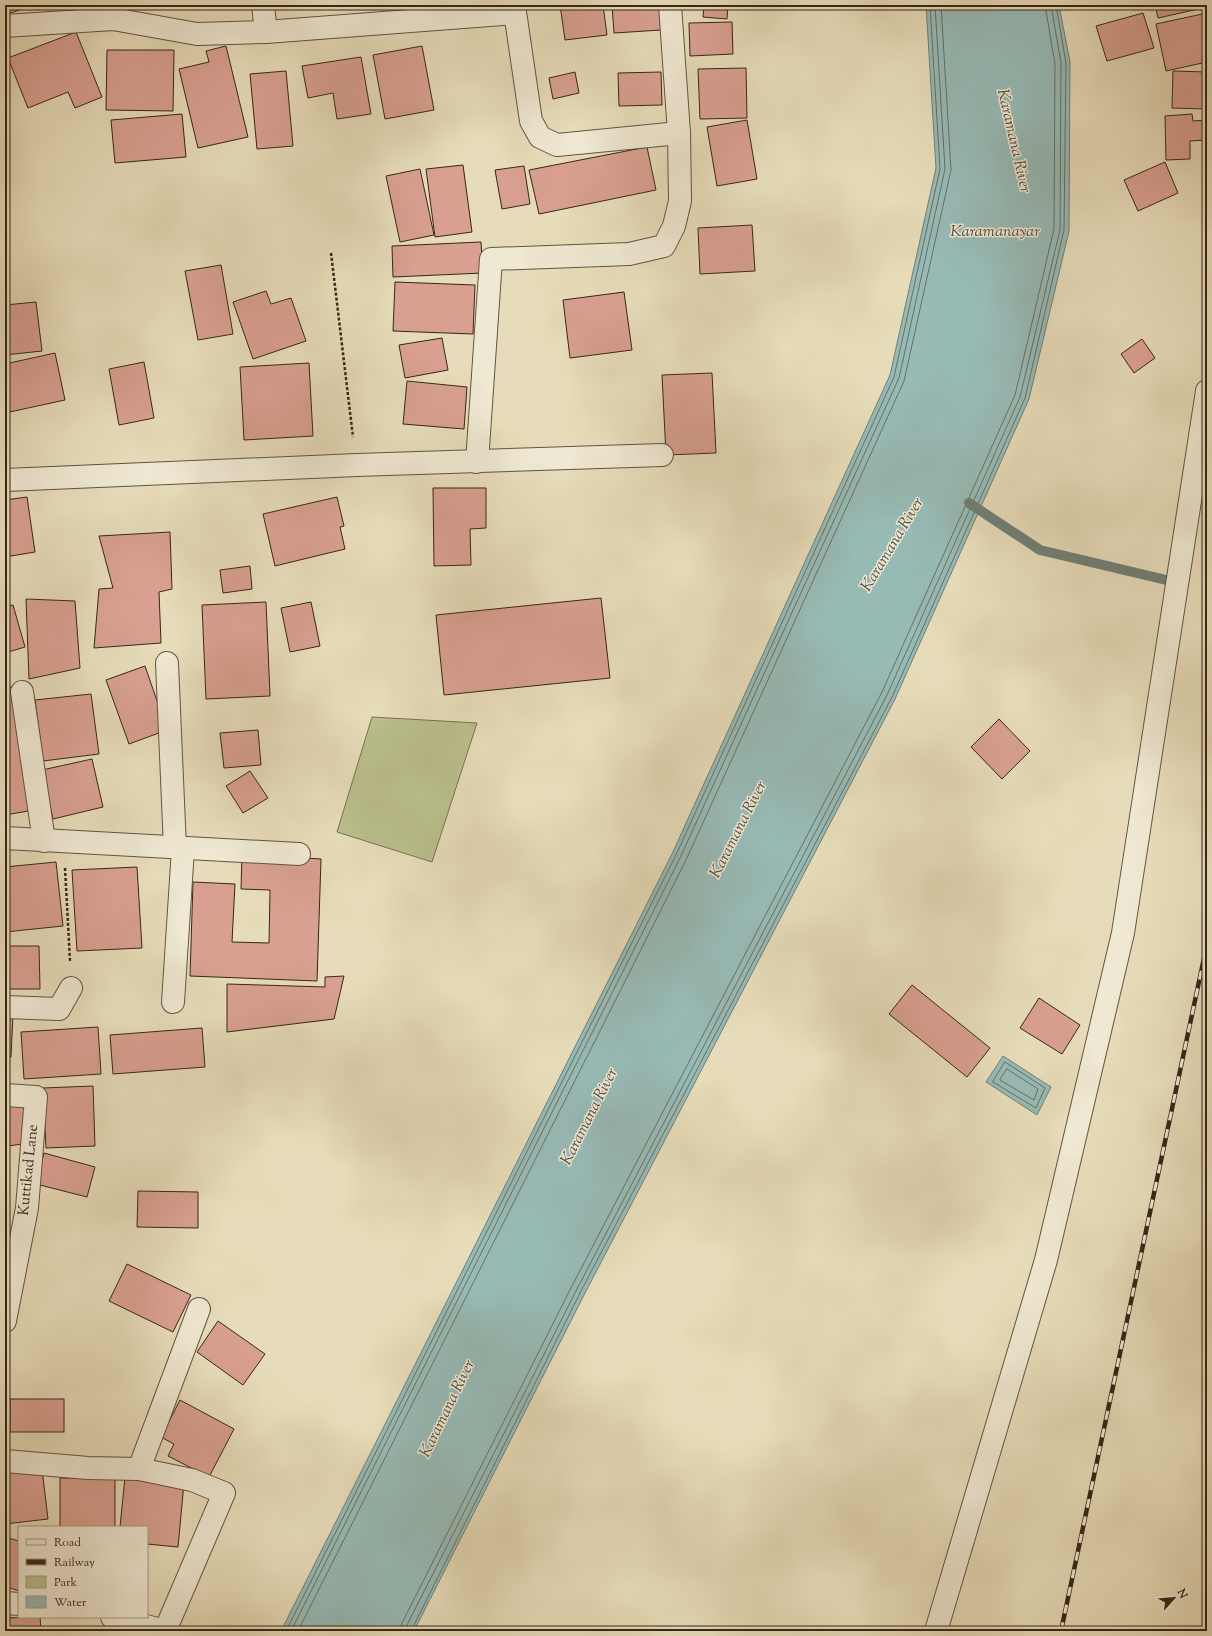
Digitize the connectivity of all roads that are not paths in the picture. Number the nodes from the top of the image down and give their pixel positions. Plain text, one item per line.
1 (263, 5) edge
2 (670, 5) edge
3 (514, 9) edge
4 (91, 13) edge
5 (5, 26) edge
6 (266, 32) junction
7 (679, 133) junction
8 (1207, 391) edge
9 (662, 455) dead end
10 (477, 462) junction
11 (5, 480) edge
12 (167, 663) dead end
13 (22, 692) dead end
14 (5, 838) edge
15 (54, 842) junction
16 (179, 848) junction
17 (298, 854) dead end
18 (71, 988) road end
19 (173, 1002) dead end
20 (5, 1007) edge
21 (5, 1095) edge
22 (199, 1309) dead end
23 (5, 1321) edge
24 (5, 1461) edge
25 (139, 1469) junction
26 (5, 1602) edge
27 (18, 1604) edge
28 (116, 1618) edge
29 (165, 1631) edge
30 (936, 1631) edge

1 - 6 street
2 - 7 street
3 - 6 street
3 - 7 street
4 - 5 street
4 - 6 street
7 - 10 street
8 - 30 street
9 - 10 street
10 - 11 street
12 - 16 street
13 - 15 street
14 - 15 street
15 - 16 street
16 - 17 street
16 - 19 street
18 - 20 street
21 - 23 street, Kuttikad Lane
22 - 25 street
24 - 25 street
25 - 29 street
26 - 27 street
28 - 29 street

